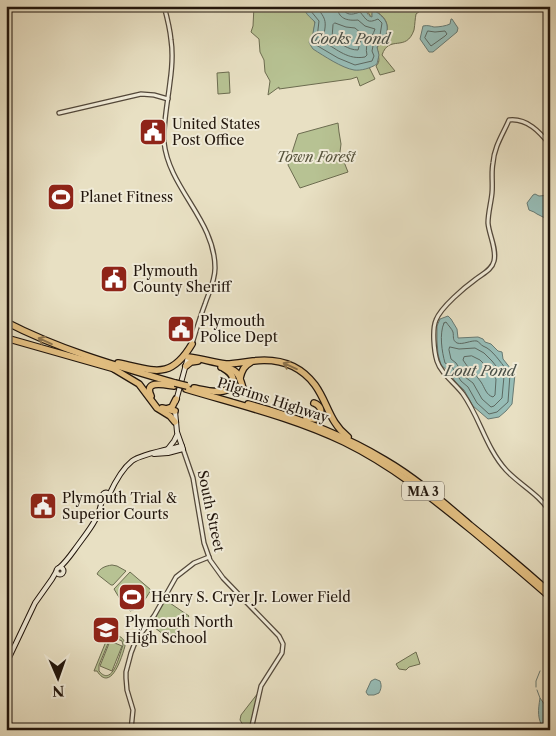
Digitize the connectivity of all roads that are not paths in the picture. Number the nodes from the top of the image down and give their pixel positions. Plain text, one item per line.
1 (164, 6) edge
2 (168, 99) junction
3 (58, 113) dead end
4 (550, 145) edge
5 (6, 322) edge
6 (7, 339) edge
7 (192, 344) junction
8 (80, 354) junction
9 (188, 356) junction
10 (199, 360) junction
11 (255, 361) junction
12 (186, 366) junction
13 (219, 366) junction
14 (114, 369) junction
15 (240, 378) junction
16 (175, 384) junction
17 (186, 388) junction
18 (194, 388) junction
19 (243, 388) dead end
20 (317, 388) junction
21 (176, 399) junction
22 (264, 408) junction
23 (165, 411) junction
24 (174, 411) junction
25 (175, 422) junction
26 (177, 432) junction
27 (183, 448) junction
28 (365, 448) junction
29 (167, 450) junction
30 (154, 454) junction
31 (108, 494) junction
32 (102, 497) junction
33 (107, 500) junction
34 (102, 506) junction
35 (550, 512) edge
36 (550, 548) edge
37 (209, 557) junction
38 (550, 570) edge
39 (550, 592) edge
40 (550, 597) edge
41 (6, 664) edge
42 (550, 679) edge
43 (550, 694) edge
44 (131, 730) edge
45 (250, 730) edge

1 - 2 street
2 - 3 street
2 - 7 street
4 - 35 street
8 -> 5 highway, Pilgrims Highway / MA 3
6 - 14 highway, Pilgrims Highway / MA 3
7 - 8 highway
7 - 9 street
7 - 10 highway
8 - 16 highway, Pilgrims Highway / MA 3
9 - 10 highway
9 - 12 main road, South Street
10 - 11 highway
10 - 12 highway
10 - 13 highway
11 - 15 highway
20 -> 11 highway
12 - 21 main road, South Street
13 - 15 highway
13 - 18 highway
14 - 16 highway, Pilgrims Highway / MA 3
14 - 23 highway
15 - 19 highway
16 - 17 highway, Pilgrims Highway / MA 3, bridge
16 - 23 highway
17 - 18 highway, Pilgrims Highway / MA 3
17 - 40 highway, Pilgrims Highway / MA 3
18 - 22 highway, Pilgrims Highway / MA 3
20 - 22 highway
20 - 28 highway
21 - 23 highway
21 - 24 main road, South Street
22 - 28 highway, Pilgrims Highway / MA 3
23 - 24 highway
23 - 25 highway
24 - 25 main road, South Street
25 - 26 main road, South Street
26 - 27 main road, South Street
26 - 29 main road
27 - 29 main road
27 - 30 main road
27 - 37 street, South Street
28 - 39 highway, Pilgrims Highway / MA 3
29 - 30 main road
30 - 31 main road
31 - 32 main road
31 - 33 main road
32 - 33 main road
32 - 34 main road
33 - 34 main road
34 - 41 main road
36 - 38 street
37 - 44 street
37 - 45 street, South Street
42 - 43 street

